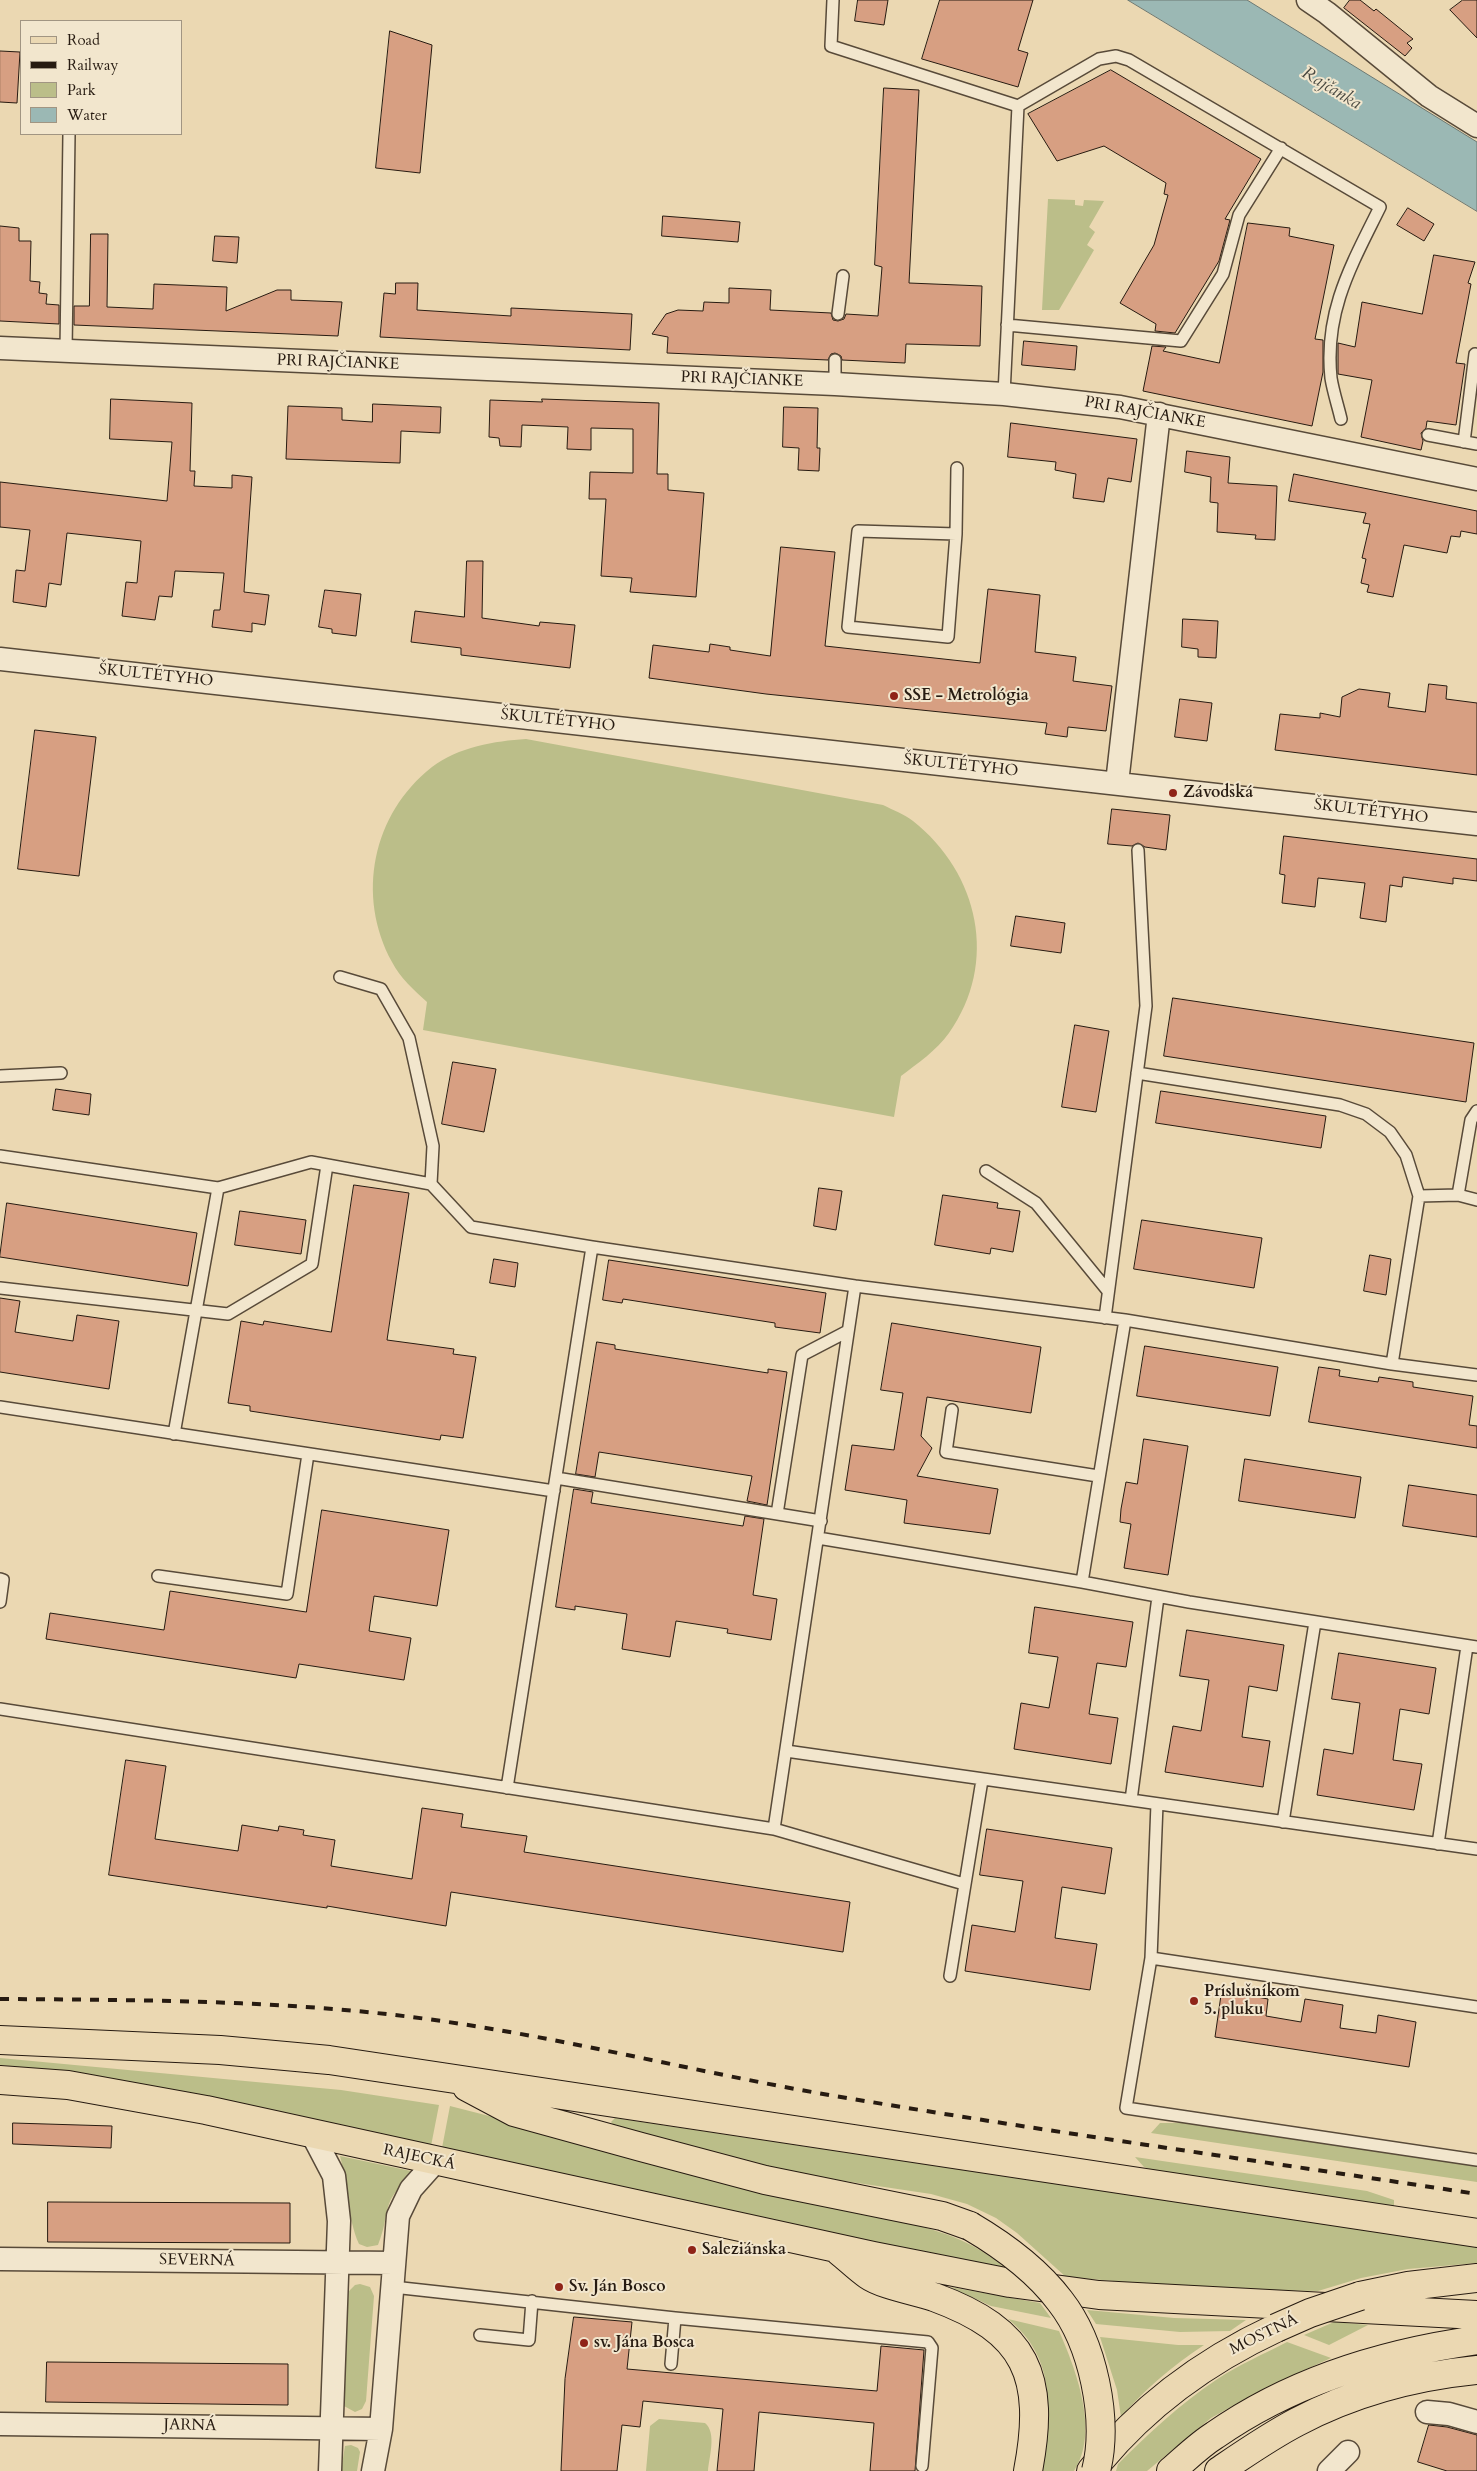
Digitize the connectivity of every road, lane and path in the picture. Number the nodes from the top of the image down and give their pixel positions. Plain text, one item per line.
1 (833, 0) edge
2 (1308, 0) edge
3 (1018, 106) junction
4 (1477, 126) edge
5 (69, 135) edge
6 (1281, 148) junction
7 (843, 276) dead end
8 (838, 314) dead end
9 (1008, 325) junction
10 (0, 348) edge
11 (66, 351) junction
12 (1476, 354) dead end
13 (836, 360) dead end
14 (835, 384) junction
15 (1004, 394) junction
16 (1159, 414) junction
17 (1342, 419) dead end
18 (1428, 435) dead end
19 (1464, 442) junction
20 (1477, 444) edge
21 (957, 468) dead end
22 (1477, 479) edge
23 (956, 534) junction
24 (0, 659) edge
25 (1116, 783) junction
26 (1477, 824) edge
27 (1138, 850) dead end
28 (340, 977) dead end
29 (61, 1073) dead end
30 (1137, 1073) junction
31 (0, 1076) edge
32 (1477, 1111) edge
33 (0, 1156) edge
34 (327, 1165) junction
35 (986, 1171) dead end
36 (431, 1184) junction
37 (218, 1188) junction
38 (1458, 1195) junction
39 (1419, 1196) junction
40 (1477, 1200) edge
41 (592, 1247) junction
42 (855, 1286) junction
43 (0, 1288) edge
44 (1108, 1291) junction
45 (197, 1310) junction
46 (1105, 1318) junction
47 (1125, 1320) junction
48 (848, 1331) junction
49 (1392, 1364) junction
50 (1477, 1375) edge
51 (0, 1407) edge
52 (952, 1410) dead end
53 (174, 1434) junction
54 (308, 1454) junction
55 (1098, 1476) junction
56 (556, 1478) junction
57 (554, 1491) junction
58 (777, 1514) junction
59 (821, 1521) junction
60 (818, 1538) junction
61 (158, 1576) dead end
62 (0, 1579) edge
63 (1082, 1582) junction
64 (1158, 1597) junction
65 (0, 1602) edge
66 (1314, 1622) junction
67 (1472, 1646) edge
68 (0, 1709) edge
69 (786, 1751) junction
70 (982, 1780) junction
71 (507, 1788) junction
72 (1131, 1800) junction
73 (1157, 1804) junction
74 (1283, 1822) junction
75 (774, 1829) junction
76 (1438, 1844) junction
77 (1477, 1850) edge
78 (964, 1884) junction
79 (1151, 1958) junction
80 (950, 1976) dead end
81 (1477, 2007) edge
82 (0, 2040) edge
83 (448, 2077) junction
84 (0, 2080) edge
85 (312, 2134) junction
86 (1477, 2160) edge
87 (436, 2161) junction
88 (1477, 2234) edge
89 (836, 2248) junction
90 (0, 2259) edge
91 (337, 2263) junction
92 (394, 2264) junction
93 (1477, 2278) edge
94 (393, 2286) junction
95 (532, 2301) junction
96 (1477, 2315) edge
97 (675, 2318) junction
98 (480, 2335) dead end
99 (1477, 2340) edge
100 (670, 2364) dead end
101 (1477, 2370) edge
102 (1427, 2412) dead end
103 (1477, 2422) edge
104 (0, 2424) edge
105 (333, 2427) junction
106 (381, 2429) junction
107 (1348, 2452) dead end
108 (922, 2466) dead end
109 (330, 2471) edge
110 (373, 2471) edge
111 (1028, 2471) edge
112 (1091, 2471) edge
113 (1096, 2471) edge
114 (1171, 2471) edge
115 (1219, 2471) edge
116 (1329, 2471) edge

1 - 3 lane
2 - 4 street
3 - 6 lane
3 - 9 lane
5 - 11 lane
6 - 9 lane
6 - 17 lane
7 - 8 lane
9 - 15 lane
10 - 11 street, PRI RAJČIANKE
11 - 14 street, PRI RAJČIANKE
12 - 19 lane
13 - 14 lane
14 - 15 street, PRI RAJČIANKE
15 - 16 street, PRI RAJČIANKE
16 - 22 street, PRI RAJČIANKE
16 - 25 street
18 - 19 lane
19 - 20 lane
21 - 23 lane
23 - 23 lane
24 - 25 street, ŠKULTÉTYHO
25 - 26 street, ŠKULTÉTYHO
27 - 30 lane
28 - 36 lane
29 - 31 lane
30 - 39 lane
30 - 44 lane
32 - 38 lane
33 - 37 lane
34 - 36 lane
34 - 37 lane
34 - 45 lane
35 - 44 lane
36 - 41 lane
37 - 45 lane
38 - 39 lane
38 - 40 lane
39 - 49 lane
41 - 42 lane
41 - 56 lane
42 - 46 lane
42 - 48 lane
43 - 45 lane
44 - 46 lane
45 - 53 lane
46 - 47 lane
47 - 49 lane
47 - 55 lane
48 - 58 lane
48 - 59 lane
49 - 50 lane
51 - 53 lane
52 - 55 lane
53 - 54 lane
54 - 57 lane
54 - 61 lane
55 - 63 lane
56 - 57 lane
56 - 58 lane
57 - 71 lane
58 - 59 lane
59 - 60 lane
60 - 63 lane
60 - 69 lane
62 - 65 lane
63 - 64 lane
64 - 66 lane
64 - 72 lane
66 - 67 lane
66 - 74 lane
67 - 76 lane
68 - 71 lane
69 - 70 lane
69 - 75 lane
70 - 72 lane
70 - 78 lane
71 - 75 lane
72 - 73 lane
73 - 74 lane
73 - 79 lane
74 - 76 lane
75 - 78 lane
76 - 77 lane
78 - 80 lane
79 - 81 lane
79 - 86 lane
82 - 83 main road
83 - 88 main road
83 - 113 main road, bridge
84 - 85 main road, RAJECKÁ
85 - 87 main road, RAJECKÁ
85 - 91 street
87 - 89 main road, RAJECKÁ
87 - 92 street
89 - 96 main road, RAJECKÁ
89 - 111 main road
90 - 91 street, SEVERNÁ
91 - 92 street, SEVERNÁ
91 - 105 street
92 - 94 street
93 - 112 main road, MOSTNÁ, bridge
94 - 95 lane
94 - 106 street
95 - 97 lane
95 - 98 lane
97 - 100 lane
97 - 108 lane
99 - 114 main road
101 - 115 main road
102 - 103 street
104 - 105 street, JARNÁ
105 - 106 street, JARNÁ
105 - 109 street
106 - 110 street
107 - 116 street

